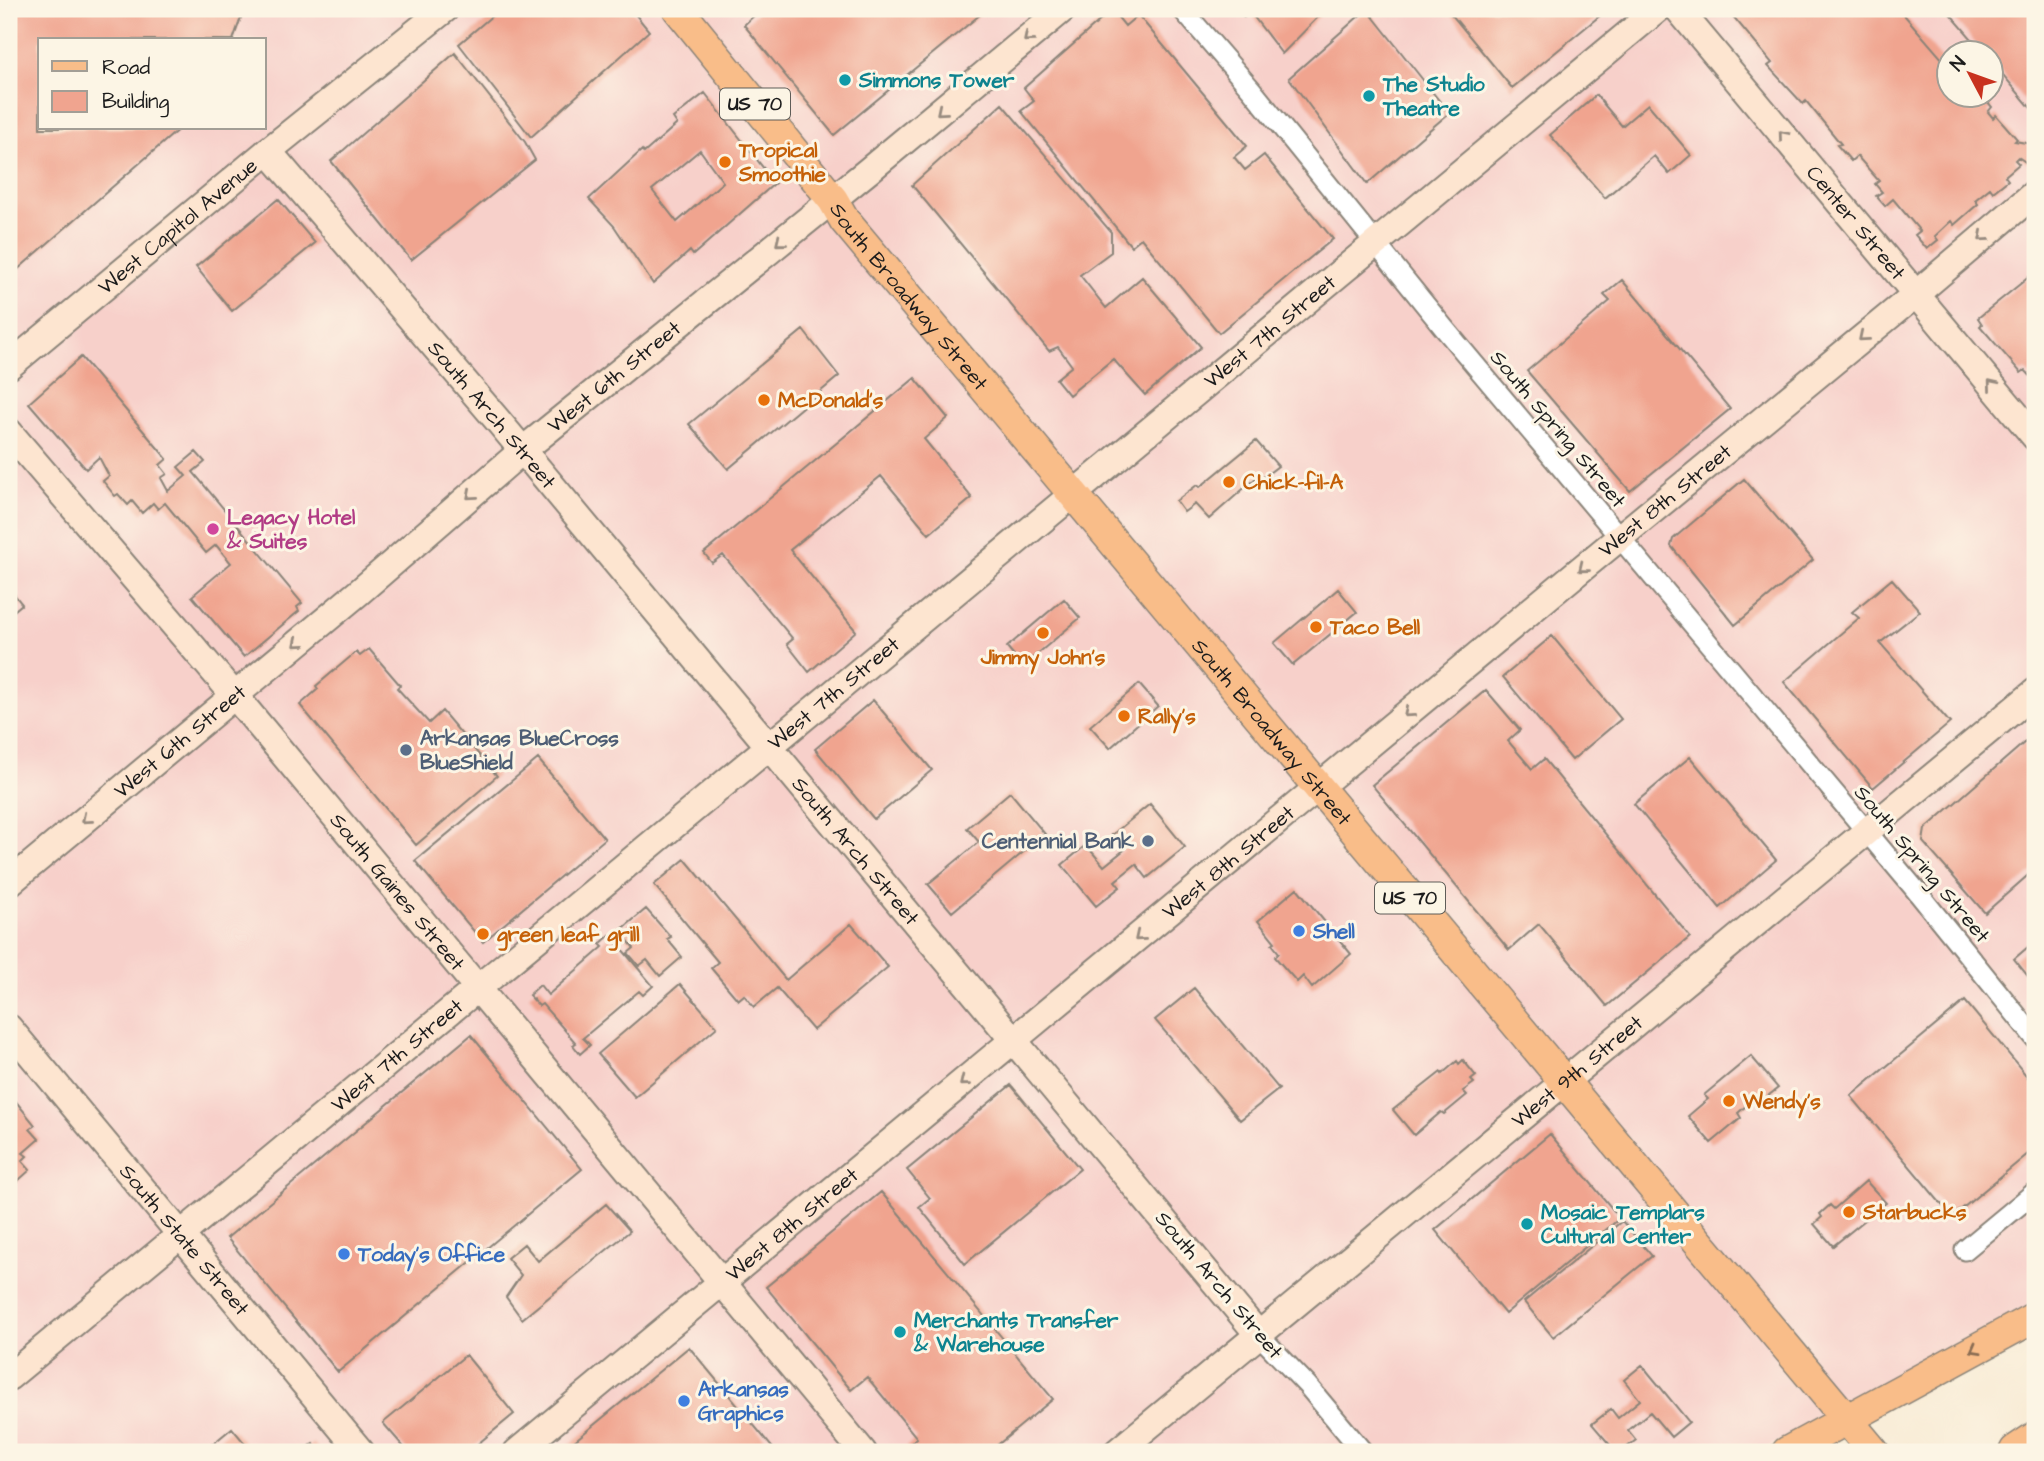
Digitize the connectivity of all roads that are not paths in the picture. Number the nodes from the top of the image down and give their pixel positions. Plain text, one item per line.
1 (445, 9) edge
2 (678, 9) edge
3 (1063, 9) edge
4 (1182, 9) edge
5 (1658, 9) edge
6 (1678, 9) edge
7 (268, 150) junction
8 (2035, 193) edge
9 (833, 200) junction
10 (1375, 244) junction
11 (1916, 294) junction
12 (9, 366) edge
13 (9, 432) edge
14 (2035, 437) edge
15 (523, 450) junction
16 (1074, 494) junction
17 (1620, 537) junction
18 (2035, 692) edge
19 (234, 696) junction
20 (770, 746) junction
21 (1318, 787) junction
22 (1866, 832) junction
23 (9, 883) edge
24 (478, 989) junction
25 (9, 1028) edge
26 (2035, 1038) edge
27 (1014, 1040) junction
28 (1564, 1082) junction
29 (2035, 1192) edge
30 (181, 1235) junction
31 (1965, 1250) dead end
32 (721, 1282) junction
33 (2035, 1317) edge
34 (1258, 1334) junction
35 (9, 1377) edge
36 (1846, 1420) junction
37 (2035, 1440) edge
38 (361, 1452) edge
39 (517, 1452) edge
40 (863, 1452) edge
41 (1117, 1452) edge
42 (1363, 1452) edge
43 (1787, 1452) edge
44 (1874, 1452) edge
45 (2017, 1452) edge

1 - 7 street, West Capitol Avenue
2 - 9 main road, South Broadway Street / US 70
3 -> 9 street, West 6th Street
4 - 10 street, South Spring Street
5 - 10 street, West 7th Street
11 -> 6 street, Center Street
7 - 12 street, West Capitol Avenue
7 - 15 street, South Arch Street
8 -> 11 street, West 8th Street
9 -> 15 street, West 6th Street
9 - 16 main road, South Broadway Street / US 70
10 - 16 street, West 7th Street
10 - 17 street, South Spring Street
14 -> 11 street, Center Street
11 -> 17 street, West 8th Street
13 - 19 street, South Gaines Street
15 -> 19 street, West 6th Street
15 - 20 street, South Arch Street
16 - 20 street, West 7th Street
16 - 21 main road, South Broadway Street / US 70
17 -> 21 street, West 8th Street
17 - 22 street, South Spring Street
18 - 22 street, West 9th Street
19 -> 23 street, West 6th Street
19 - 24 street, South Gaines Street
20 - 24 street, West 7th Street
20 - 27 street, South Arch Street
21 -> 27 street, West 8th Street
21 - 28 main road, South Broadway Street / US 70
22 - 26 street, South Spring Street
22 - 28 street, West 9th Street
24 - 30 street, West 7th Street
24 - 32 street, South Gaines Street
25 - 30 street, South State Street
27 -> 32 street, West 8th Street
27 - 34 street, South Arch Street
28 - 34 street, West 9th Street
28 - 36 main road, South Broadway Street / US 70
29 - 31 street
30 - 35 street, West 7th Street
30 - 38 street, South State Street
32 - 39 street, West 8th Street
32 - 40 street, South Gaines Street
33 -> 36 main road
34 - 41 street, West 9th Street
34 - 42 street, South Arch Street
36 - 43 main road
36 - 44 main road, South Broadway Street / US 70
37 - 45 highway

